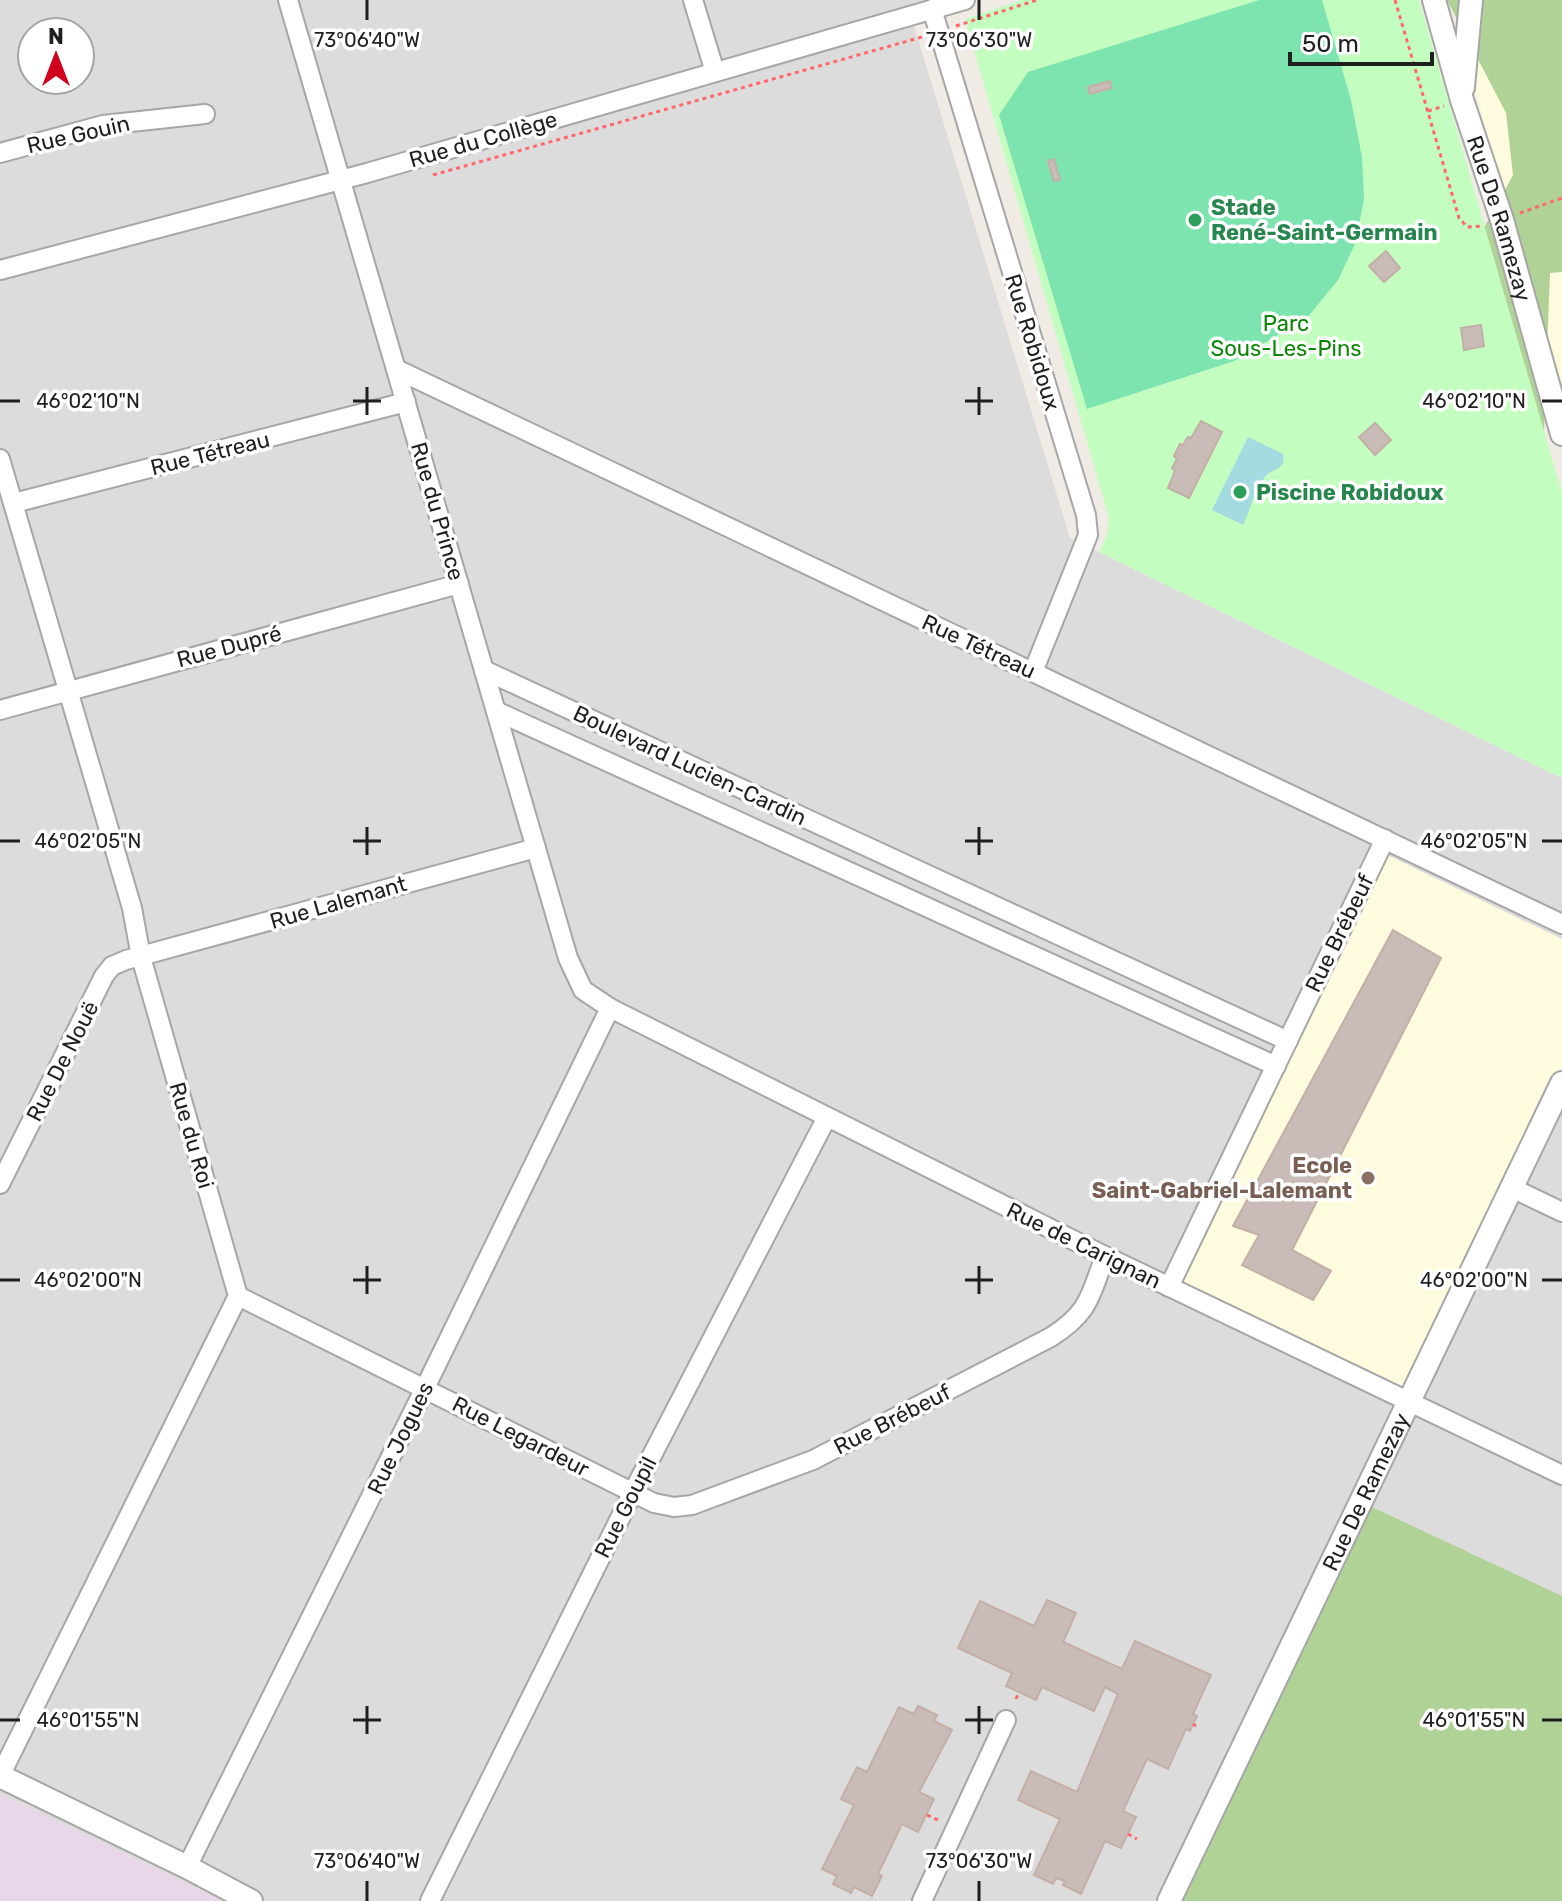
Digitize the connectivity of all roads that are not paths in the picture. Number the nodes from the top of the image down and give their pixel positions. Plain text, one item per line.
1 (288, 0) edge
2 (693, 0) edge
3 (965, 0) edge
4 (1434, 0) edge
5 (1471, 0) edge
6 (932, 9) junction
7 (715, 72) junction
8 (1462, 100) junction
9 (205, 114) dead end
10 (0, 153) edge
11 (341, 179) junction
12 (0, 270) edge
13 (396, 369) junction
14 (406, 402) junction
15 (1562, 434) edge
16 (0, 459) edge
17 (14, 503) junction
18 (459, 584) junction
19 (484, 670) junction
20 (1033, 672) junction
21 (68, 689) junction
22 (0, 710) edge
23 (496, 711) junction
24 (728, 783) junction
25 (715, 810) junction
26 (1385, 839) junction
27 (536, 848) junction
28 (897, 860) junction
29 (883, 887) junction
30 (1562, 924) edge
31 (1084, 947) junction
32 (141, 957) junction
33 (1072, 973) junction
34 (610, 1008) junction
35 (1288, 1041) junction
36 (1276, 1066) junction
37 (1562, 1083) edge
38 (827, 1117) junction
39 (0, 1184) edge
40 (1512, 1188) junction
41 (1562, 1212) edge
42 (1105, 1256) junction
43 (1169, 1287) junction
44 (238, 1296) junction
45 (425, 1388) junction
46 (1408, 1401) junction
47 (1562, 1475) edge
48 (633, 1492) junction
49 (1006, 1720) dead end
50 (0, 1776) edge
51 (187, 1867) junction
52 (251, 1901) edge
53 (430, 1901) edge
54 (922, 1901) edge
55 (1169, 1901) edge

1 - 11 street, Rue du Prince
2 - 7 street
3 - 6 street, Rue du Collège
4 - 8 street
5 - 8 street, Rue De Ramezay
6 - 7 street, Rue du Collège
6 - 20 street, Rue Robidoux
7 - 11 street, Rue du Collège
8 - 15 street, Rue De Ramezay
9 - 10 street, Rue Gouin
11 - 12 street, Rue du Collège
11 - 13 street, Rue du Prince
13 - 14 street, Rue du Prince
13 - 20 street, Rue Tétreau
14 - 17 street, Rue Tétreau
14 - 18 street, Rue du Prince
16 - 17 street, Rue du Roi
17 - 21 street, Rue du Roi
18 - 19 street, Rue du Prince
18 - 21 street, Rue Dupré
19 - 23 street, Rue du Prince
19 - 24 street, Boulevard Lucien-Cardin
20 - 26 street, Rue Tétreau
21 - 22 street, Rue Dupré
21 - 32 street, Rue du Roi
23 - 25 street, Boulevard Lucien-Cardin
23 - 27 street, Rue du Prince
24 - 25 street
24 - 28 street, Boulevard Lucien-Cardin
25 - 29 street, Boulevard Lucien-Cardin
26 - 30 street, Rue Tétreau
26 - 35 street, Rue Brébeuf
27 - 32 street, Rue Lalemant
27 - 34 street, Rue du Prince
28 - 29 street
28 - 31 street, Boulevard Lucien-Cardin
29 - 33 street, Boulevard Lucien-Cardin
31 - 33 street
31 - 35 street, Boulevard Lucien-Cardin
32 - 39 street, Rue De Nouë
32 - 44 street, Rue du Roi
33 - 36 street, Boulevard Lucien-Cardin
34 - 38 street, Rue de Carignan
34 - 45 street, Rue Jogues
35 - 36 street, Rue Brébeuf
36 - 43 street, Rue Brébeuf
37 - 40 street, Rue De Ramezay
38 - 42 street, Rue de Carignan
38 - 48 street, Rue Goupil
40 - 41 street
40 - 46 street, Rue De Ramezay
42 - 43 street, Rue de Carignan
42 - 48 street, Rue Brébeuf
43 - 46 street, Rue de Carignan
44 - 45 street, Rue Legardeur
44 - 50 street
45 - 48 street, Rue Legardeur
45 - 51 street, Rue Jogues
46 - 47 street, Rue de Carignan
46 - 55 street, Rue De Ramezay
48 - 53 street, Rue Goupil
49 - 54 street
50 - 51 street
51 - 52 street

